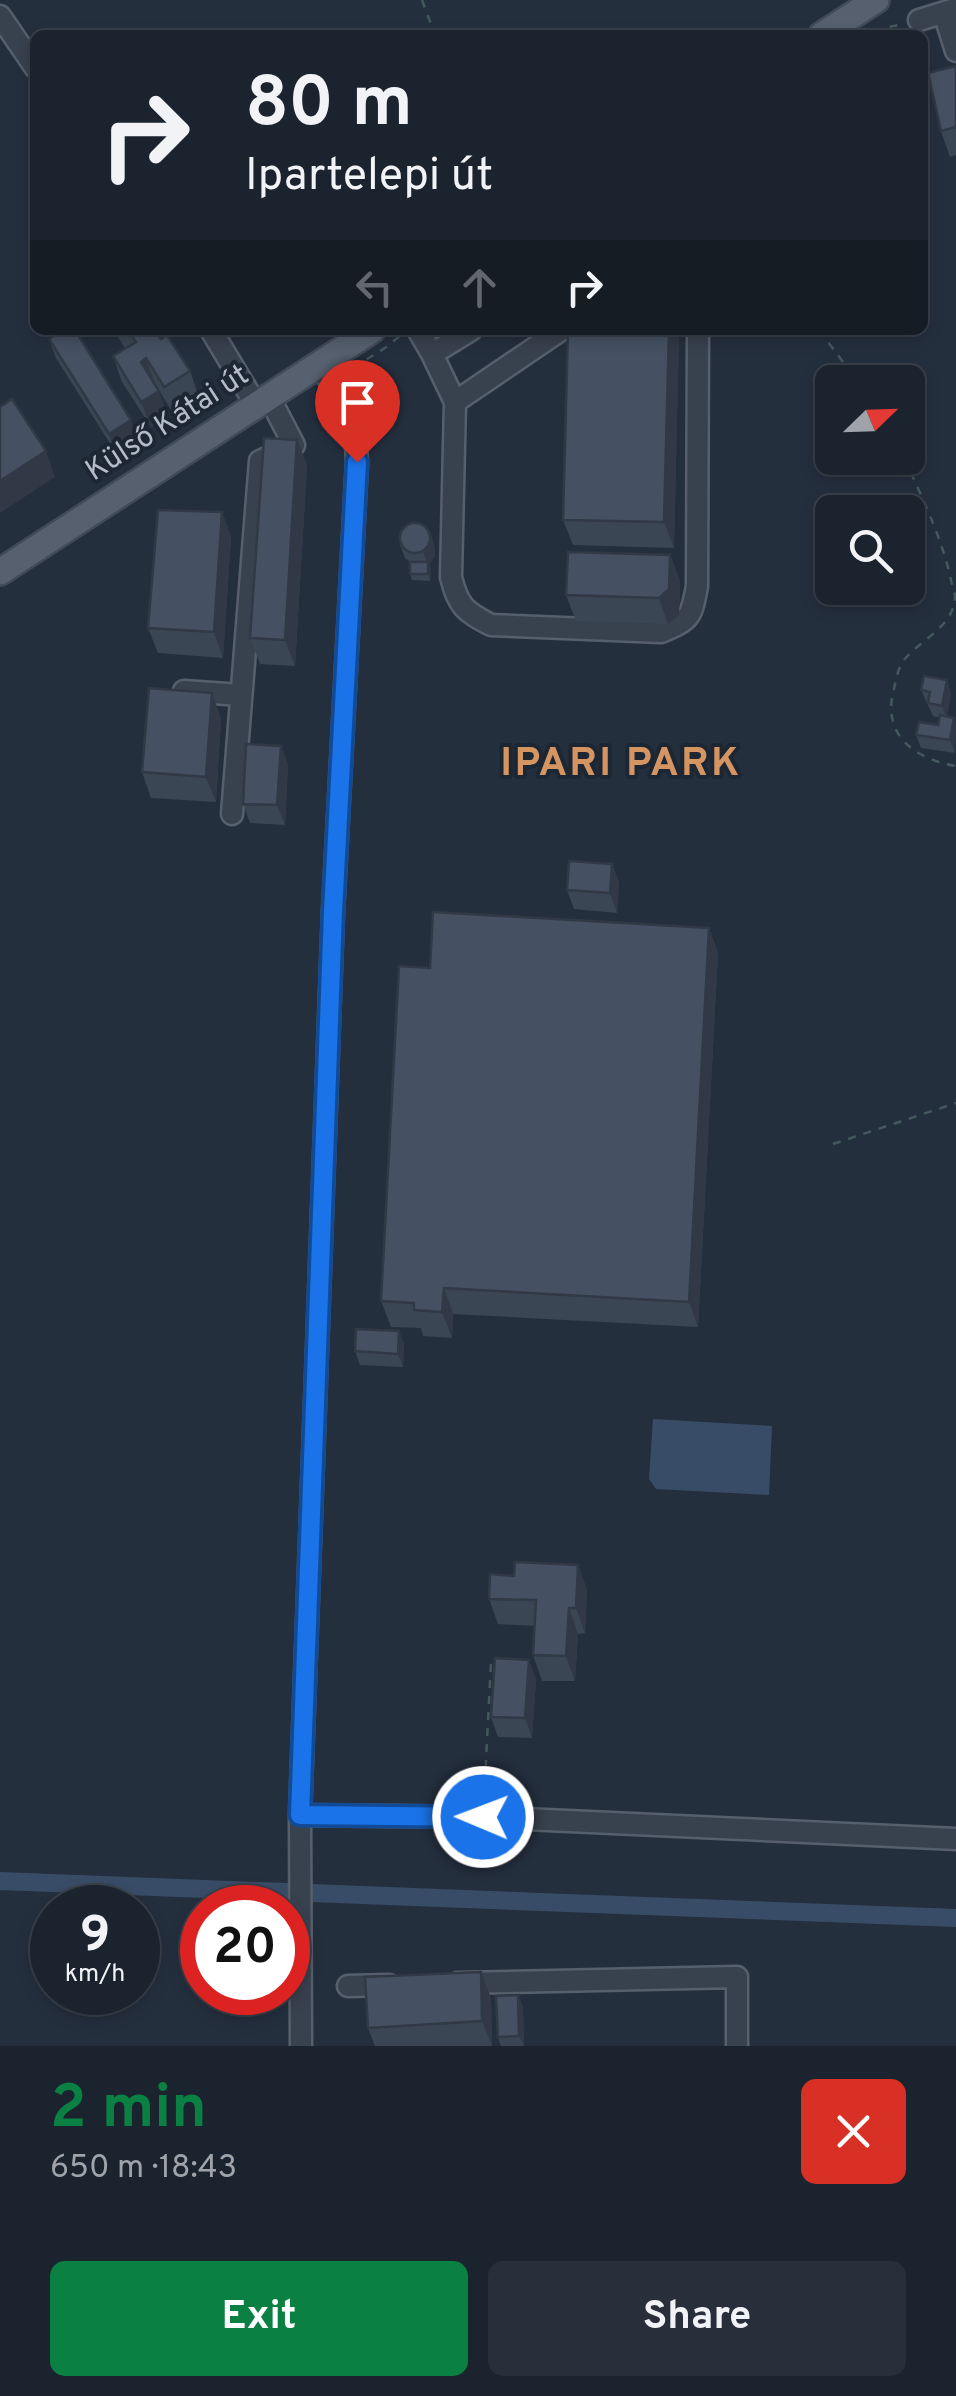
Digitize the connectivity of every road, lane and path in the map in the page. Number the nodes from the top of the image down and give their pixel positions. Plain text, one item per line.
1 (422, 0) edge
2 (876, 0) edge
3 (950, 11) edge
4 (0, 16) edge
5 (919, 20) joint
6 (433, 30) edge
7 (830, 30) edge
8 (884, 30) edge
9 (956, 51) edge
10 (30, 61) edge
11 (215, 335) edge
12 (364, 335) edge
13 (421, 335) edge
14 (463, 335) edge
15 (554, 335) edge
16 (698, 335) edge
17 (823, 335) edge
18 (432, 354) junction
19 (319, 364) junction
20 (845, 365) edge
21 (263, 401) junction
22 (454, 402) junction
23 (912, 475) edge
24 (0, 572) edge
25 (161, 690) edge
26 (242, 695) junction
27 (956, 766) edge
28 (232, 814) dead end
29 (956, 1103) edge
30 (833, 1144) dead end
31 (491, 1662) edge
32 (300, 1815) junction
33 (483, 1817) junction
34 (956, 1839) edge
35 (406, 1984) edge
36 (445, 1984) edge
37 (348, 1986) dead end
38 (301, 2046) edge
39 (736, 2046) edge

1 - 6 path
2 - 7 main road
3 - 5 street
3 - 9 street
4 - 10 street
5 - 8 path
11 - 21 street
12 - 19 main road, Külső Kátai út
13 - 18 street
14 - 18 street
15 - 22 street
16 - 22 street
17 - 20 path
18 - 22 street
19 - 21 main road, Külső Kátai út
19 - 32 street
21 - 24 main road, Külső Kátai út
21 - 26 street
23 - 27 path
25 - 26 street
26 - 28 street
29 - 30 path
31 - 33 path
32 - 33 street
32 - 38 street
33 - 34 street
35 - 37 street
36 - 39 street

